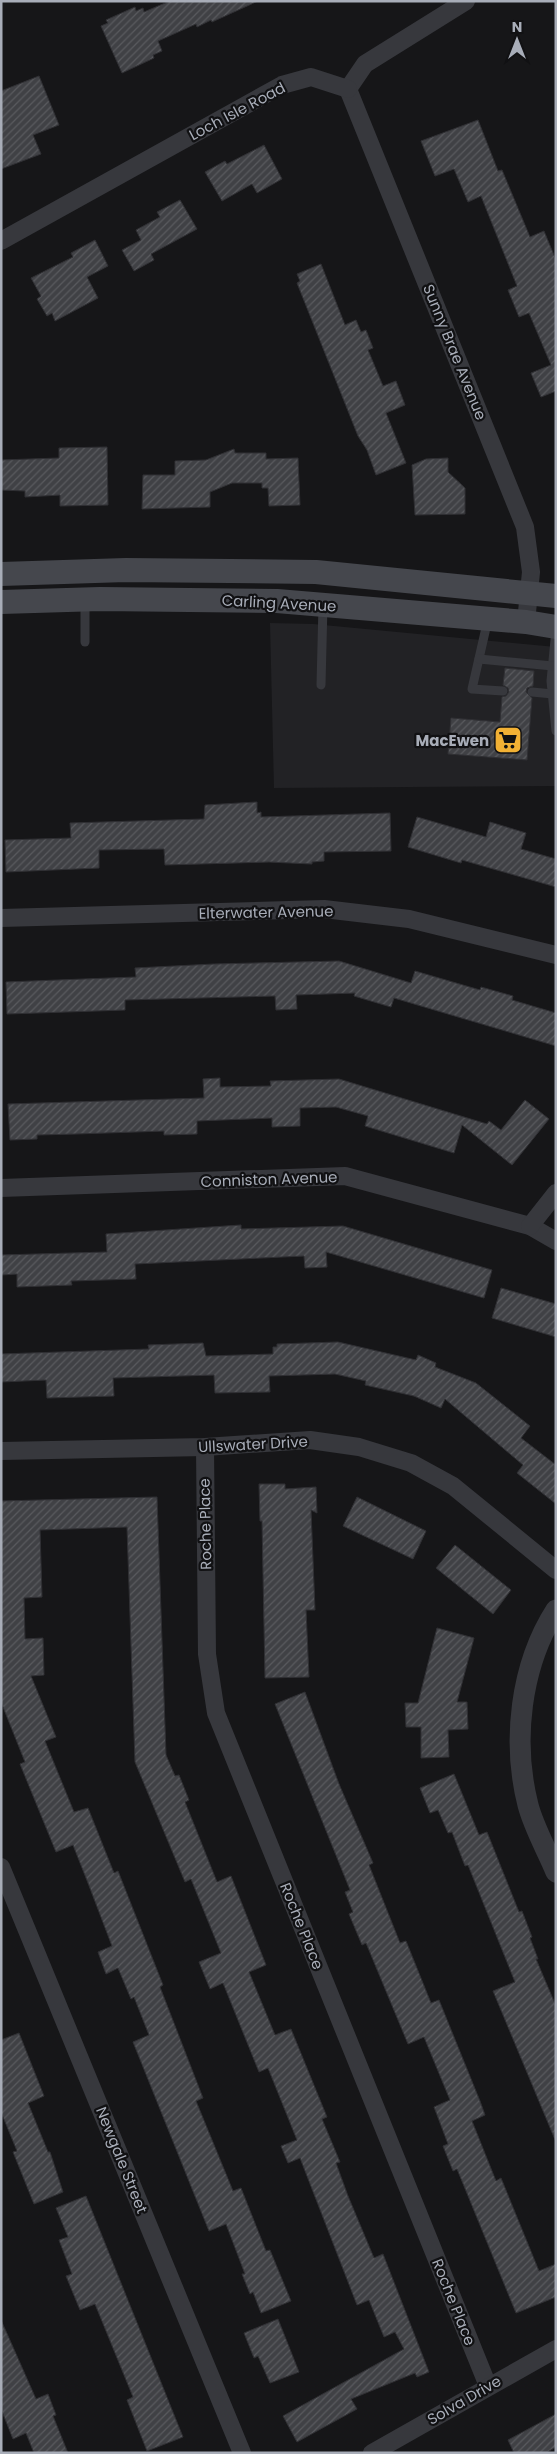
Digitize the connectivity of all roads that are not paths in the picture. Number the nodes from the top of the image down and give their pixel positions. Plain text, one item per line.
1 (466, 1) edge
2 (348, 89) junction
3 (1, 241) edge
4 (1, 574) edge
5 (529, 592) junction
6 (556, 596) edge
7 (85, 600) junction
8 (1, 602) edge
9 (323, 605) junction
10 (488, 619) junction
11 (526, 622) junction
12 (556, 629) edge
13 (85, 642) dead end
14 (479, 659) junction
15 (553, 666) junction
16 (320, 685) dead end
17 (503, 691) dead end
18 (532, 692) dead end
19 (553, 694) junction
20 (556, 731) edge
21 (1, 918) edge
22 (556, 955) edge
23 (1, 1188) edge
24 (556, 1193) edge
25 (530, 1226) junction
26 (556, 1241) edge
27 (205, 1447) junction
28 (1, 1452) edge
29 (556, 1570) edge
30 (556, 1610) edge
31 (1, 1867) edge
32 (556, 1872) edge
33 (556, 2349) edge
34 (488, 2386) junction
35 (242, 2453) edge
36 (372, 2453) edge

1 - 2 street
2 - 3 street, Loch Isle Road
2 - 5 street, Sunny Brae Avenue
4 - 5 main road, Carling Avenue
5 - 6 main road, Carling Avenue
5 - 11 street, Sunny Brae Avenue
7 - 8 main road, Carling Avenue
7 - 9 main road, Carling Avenue
7 - 13 lane
9 - 10 main road, Carling Avenue
9 - 16 lane
10 - 11 main road, Carling Avenue
10 - 14 lane
11 - 12 main road, Carling Avenue
12 - 15 lane
14 - 15 lane
14 - 17 lane
15 - 19 lane
18 - 19 lane
19 - 20 lane
21 - 22 street, Elterwater Avenue
23 - 25 street, Conniston Avenue
24 - 25 street
25 - 26 street, Conniston Avenue
27 - 28 street, Ullswater Drive
27 - 29 street, Ullswater Drive
27 - 34 street, Roche Place
30 - 32 street
31 - 35 street, Newgale Street
33 - 34 street, Solva Drive
34 - 36 street, Solva Drive

